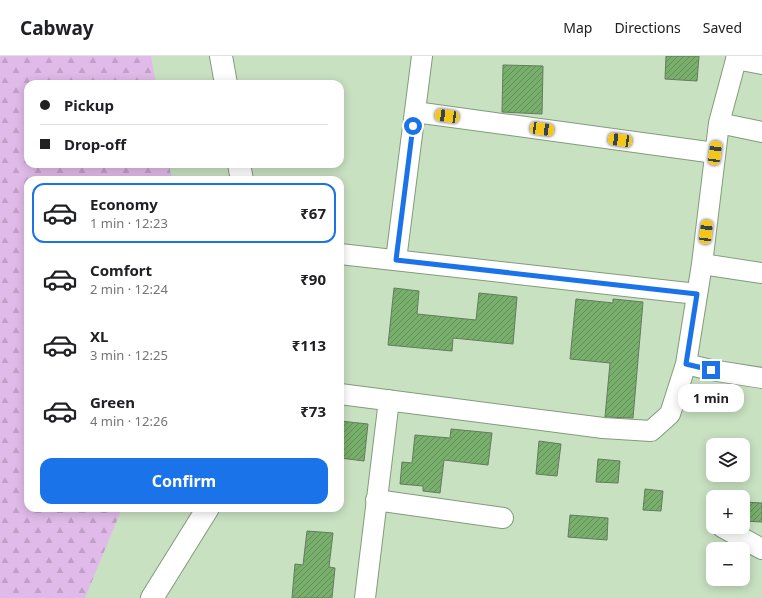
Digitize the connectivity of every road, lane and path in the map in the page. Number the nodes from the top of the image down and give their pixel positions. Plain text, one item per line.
1 (221, 56) edge
2 (422, 56) edge
3 (737, 57) edge
4 (762, 64) edge
5 (225, 80) edge
6 (415, 112) junction
7 (719, 122) junction
8 (762, 132) edge
9 (715, 153) junction
10 (344, 254) edge
11 (396, 260) junction
12 (702, 264) junction
13 (762, 273) edge
14 (697, 294) junction
15 (686, 364) junction
16 (762, 378) edge
17 (344, 394) edge
18 (389, 400) junction
19 (376, 500) junction
20 (206, 512) edge
21 (503, 518) dead end
22 (735, 534) edge
23 (762, 549) edge
24 (152, 598) edge
25 (365, 598) edge

1 - 5 main road
2 - 6 street
3 - 4 street
3 - 7 street
6 - 9 street
6 - 11 street
7 - 8 street
7 - 9 street
9 - 12 street
10 - 11 street
11 - 14 street
12 - 13 street
12 - 14 street
14 - 15 street
15 - 16 street
15 - 18 street
17 - 18 street
18 - 19 street
19 - 21 street
19 - 25 street
20 - 24 main road
22 - 23 street

